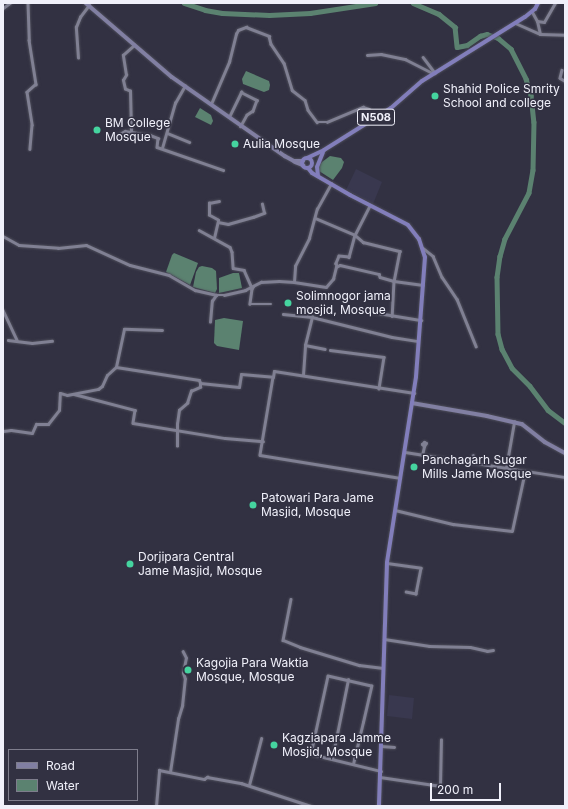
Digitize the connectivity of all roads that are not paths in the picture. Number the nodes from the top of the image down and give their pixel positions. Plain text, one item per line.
1 (10, 3) edge
2 (28, 3) edge
3 (538, 3) edge
4 (555, 3) edge
5 (88, 4) edge
6 (3, 8) edge
7 (532, 12) junction
8 (537, 21) junction
9 (516, 23) junction
10 (540, 34) junction
11 (565, 35) edge
12 (134, 45) junction
13 (367, 55) dead end
14 (422, 57) dead end
15 (78, 58) dead end
16 (562, 70) dead end
17 (434, 73) junction
18 (565, 81) edge
19 (185, 86) junction
20 (210, 104) junction
21 (229, 117) junction
22 (375, 118) junction
23 (241, 126) junction
24 (131, 131) junction
25 (167, 133) junction
26 (116, 136) dead end
27 (189, 142) dead end
28 (162, 148) junction
29 (30, 149) dead end
30 (324, 150) junction
31 (314, 155) junction
32 (307, 158) junction
33 (312, 161) junction
34 (303, 163) junction
35 (309, 169) junction
36 (223, 170) dead end
37 (318, 174) junction
38 (331, 184) junction
39 (219, 200) dead end
40 (262, 204) dead end
41 (370, 206) junction
42 (314, 218) junction
43 (218, 222) junction
44 (199, 230) dead end
45 (355, 235) junction
46 (3, 236) edge
47 (214, 238) junction
48 (423, 248) junction
49 (337, 266) junction
50 (394, 281) junction
51 (294, 282) junction
52 (254, 285) junction
53 (424, 285) junction
54 (251, 286) junction
55 (216, 295) junction
56 (270, 304) dead end
57 (3, 310) edge
58 (372, 312) dead end
59 (283, 314) dead end
60 (392, 316) junction
61 (312, 317) junction
62 (421, 320) junction
63 (210, 322) dead end
64 (162, 330) dead end
65 (8, 340) dead end
66 (17, 341) junction
67 (52, 341) dead end
68 (420, 341) junction
69 (305, 345) junction
70 (476, 346) dead end
71 (325, 349) dead end
72 (330, 350) dead end
73 (116, 367) junction
74 (303, 375) junction
75 (273, 377) junction
76 (200, 383) junction
77 (379, 389) junction
78 (414, 393) junction
79 (74, 394) junction
80 (412, 403) junction
81 (514, 422) junction
82 (176, 430) junction
83 (3, 431) edge
84 (263, 441) junction
85 (176, 446) dead end
86 (424, 446) dead end
87 (404, 452) junction
88 (565, 453) edge
89 (422, 455) junction
90 (473, 455) dead end
91 (467, 462) junction
92 (506, 468) junction
93 (525, 471) junction
94 (565, 477) edge
95 (400, 479) junction
96 (395, 510) junction
97 (388, 563) junction
98 (406, 592) dead end
99 (291, 598) dead end
100 (384, 639) junction
101 (493, 650) dead end
102 (184, 652) dead end
103 (384, 668) junction
104 (348, 680) junction
105 (261, 739) dead end
106 (441, 740) dead end
107 (381, 746) junction
108 (394, 747) dead end
109 (297, 750) dead end
110 (311, 754) junction
111 (332, 759) junction
112 (353, 764) junction
113 (381, 771) junction
114 (170, 772) junction
115 (380, 777) junction
116 (249, 785) junction
117 (156, 806) edge
118 (312, 806) edge
119 (379, 806) edge

1 - 6 street
2 - 29 street
3 - 7 highway
4 - 8 street
5 - 12 main road
5 - 15 street
7 - 8 street
7 - 9 highway, N508
8 - 10 street
9 - 10 street
9 - 17 highway, N508
10 - 11 street
12 - 19 main road
12 - 24 street
13 - 17 street
14 - 17 street
16 - 18 street
17 - 22 highway, N508
19 - 20 main road
19 - 25 street
20 - 21 main road
20 - 22 street
21 - 23 main road
21 - 23 street
22 - 30 highway, N508
23 - 34 main road
24 - 26 street
24 - 28 street
25 - 27 street
25 - 28 street
28 - 36 street
30 - 31 highway, N508
30 - 37 highway
31 - 32 highway
31 - 33 highway
32 - 33 highway
32 - 34 highway
33 - 35 highway
34 - 35 highway
35 - 37 highway
37 - 38 highway
38 - 41 highway
38 - 42 street
39 - 43 street
40 - 43 street
41 - 45 street
41 - 48 highway
42 - 45 street
42 - 51 street
43 - 47 street
44 - 47 street
45 - 49 street
45 - 50 street
46 - 55 street
47 - 54 street
48 - 53 highway
48 - 70 street
49 - 50 street
49 - 51 street
50 - 53 street
50 - 60 street
51 - 52 street
52 - 54 street
52 - 56 street
53 - 62 highway
54 - 55 street
55 - 63 street
57 - 66 street
58 - 60 street
59 - 61 street
60 - 62 street
61 - 68 street
61 - 69 street
62 - 68 highway
64 - 73 street
65 - 66 street
66 - 67 street
68 - 78 highway
69 - 71 street
69 - 74 street
72 - 77 street
73 - 76 street
73 - 79 street
74 - 75 street
74 - 77 street
75 - 76 street
75 - 84 street
76 - 82 street
77 - 78 street
78 - 80 highway
79 - 82 street
79 - 83 street
80 - 81 main road
80 - 87 highway
81 - 88 main road
81 - 92 street
82 - 84 street
82 - 85 street
84 - 95 street
86 - 89 street
87 - 89 street
87 - 95 highway
89 - 91 street
90 - 91 street
91 - 92 street
92 - 93 street
93 - 94 street
93 - 96 street
95 - 96 highway
96 - 97 highway
97 - 98 street
97 - 100 highway
99 - 103 street
100 - 101 street
100 - 103 highway
102 - 114 street
103 - 107 highway
104 - 110 street
104 - 111 street
104 - 112 street
105 - 116 street
106 - 115 street
107 - 108 street
107 - 113 highway
109 - 110 street
110 - 111 street
111 - 112 street
112 - 113 street
113 - 115 highway
114 - 116 street
114 - 117 street
115 - 119 highway
116 - 118 street

